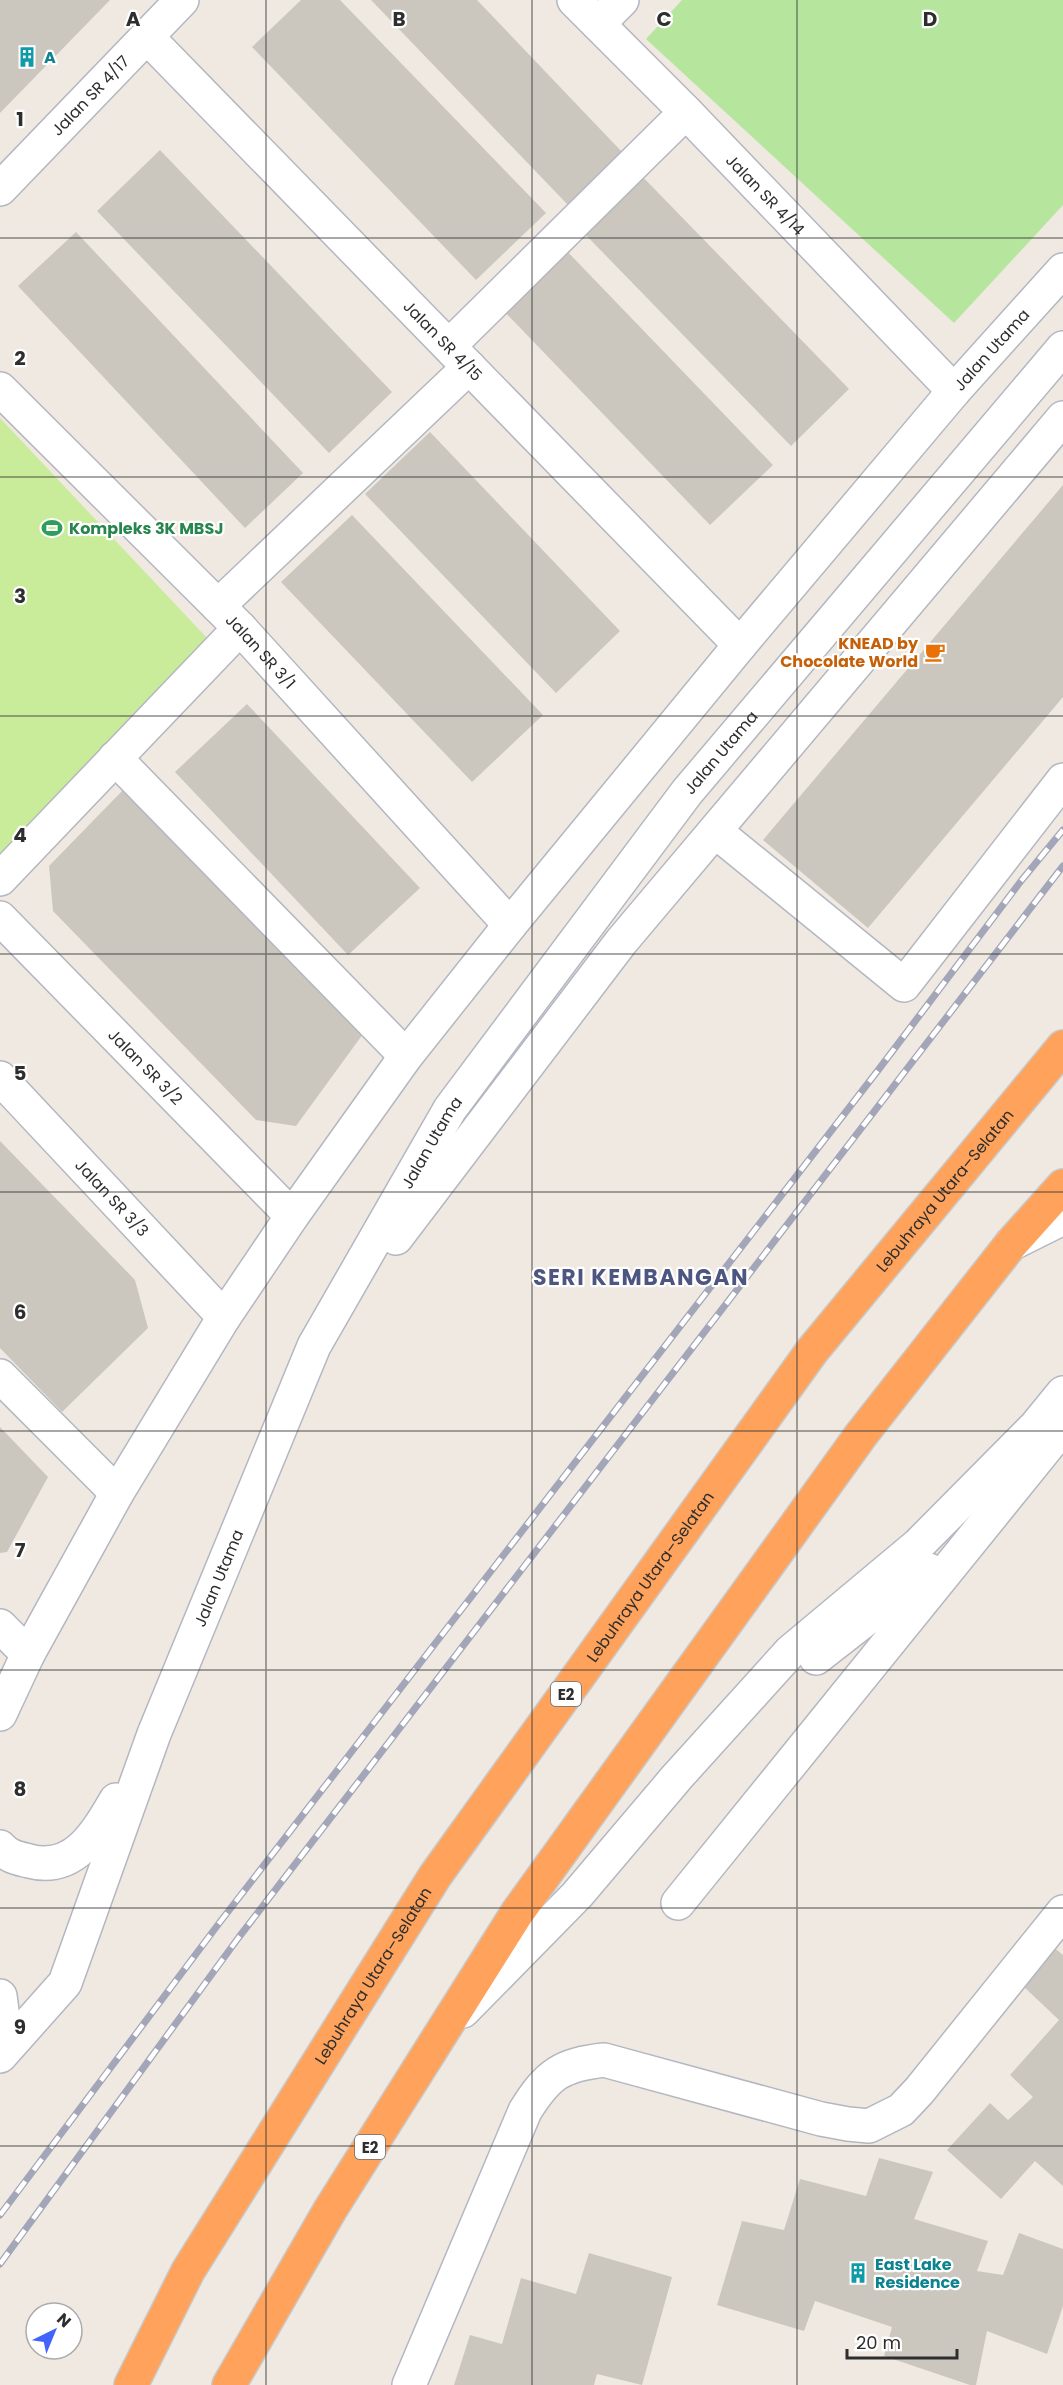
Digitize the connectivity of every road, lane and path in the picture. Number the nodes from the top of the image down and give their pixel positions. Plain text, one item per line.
1 (182, 0) edge
2 (574, 0) edge
3 (622, 0) edge
4 (598, 24) junction
5 (147, 37) junction
6 (686, 112) junction
7 (0, 189) edge
8 (1063, 270) edge
9 (1063, 348) edge
10 (459, 357) junction
11 (0, 389) edge
12 (954, 391) junction
13 (1063, 418) edge
14 (229, 617) junction
15 (740, 645) junction
16 (115, 758) junction
17 (1063, 780) edge
18 (715, 831) junction
19 (0, 879) edge
20 (0, 918) edge
21 (510, 925) junction
22 (1063, 1047) edge
23 (406, 1056) junction
24 (0, 1078) edge
25 (1063, 1186) edge
26 (292, 1216) junction
27 (1063, 1218) edge
28 (1011, 1244) junction
29 (224, 1317) junction
30 (314, 1346) junction
31 (0, 1376) edge
32 (1063, 1393) edge
33 (1063, 1427) edge
34 (117, 1493) junction
35 (992, 1516) junction
36 (0, 1626) edge
37 (28, 1654) junction
38 (0, 1714) edge
39 (154, 1734) junction
40 (714, 1737) junction
41 (0, 1847) edge
42 (678, 1903) dead end
43 (1063, 1912) edge
44 (0, 1996) edge
45 (0, 2017) edge
46 (442, 2033) junction
47 (0, 2056) edge
48 (131, 2385) edge
49 (230, 2385) edge
50 (409, 2385) edge

1 - 5 street, Jalan SR 4/17
2 - 4 street, Jalan SR 4/14
3 - 4 street
4 - 6 street, Jalan SR 4/14
5 - 7 street, Jalan SR 4/17
5 - 10 street, Jalan SR 4/15
6 - 10 street
6 - 12 street, Jalan SR 4/14
8 - 12 street, Jalan Utama
9 - 30 street, Jalan Utama
10 - 14 street
10 - 15 street, Jalan SR 4/15
11 - 14 street, Jalan SR 3/1
12 - 15 street, Jalan Utama
13 - 18 street
14 - 16 street
14 - 21 street, Jalan SR 3/1
15 - 21 street, Jalan Utama
16 - 19 street
16 - 23 street
17 - 18 street
18 - 30 street
20 - 26 street, Jalan SR 3/2
21 - 23 street, Jalan Utama
22 - 48 highway, Lebuhraya Utara–Selatan / E2
23 - 26 street, Jalan Utama
24 - 29 street, Jalan SR 3/3
25 - 28 highway, E2
26 - 29 street, Jalan Utama
27 - 28 street
28 - 46 highway, E2
29 - 34 street, Jalan Utama
30 - 39 street, Jalan Utama
31 - 34 street
32 - 40 street
33 - 35 street
34 - 37 street, Jalan Utama
35 - 40 street
35 - 42 street
36 - 37 street
37 - 38 street, Jalan Utama
39 - 41 street
39 - 47 street, Jalan Utama
40 - 46 street
43 - 50 street
44 - 45 street
46 - 49 highway, E2

